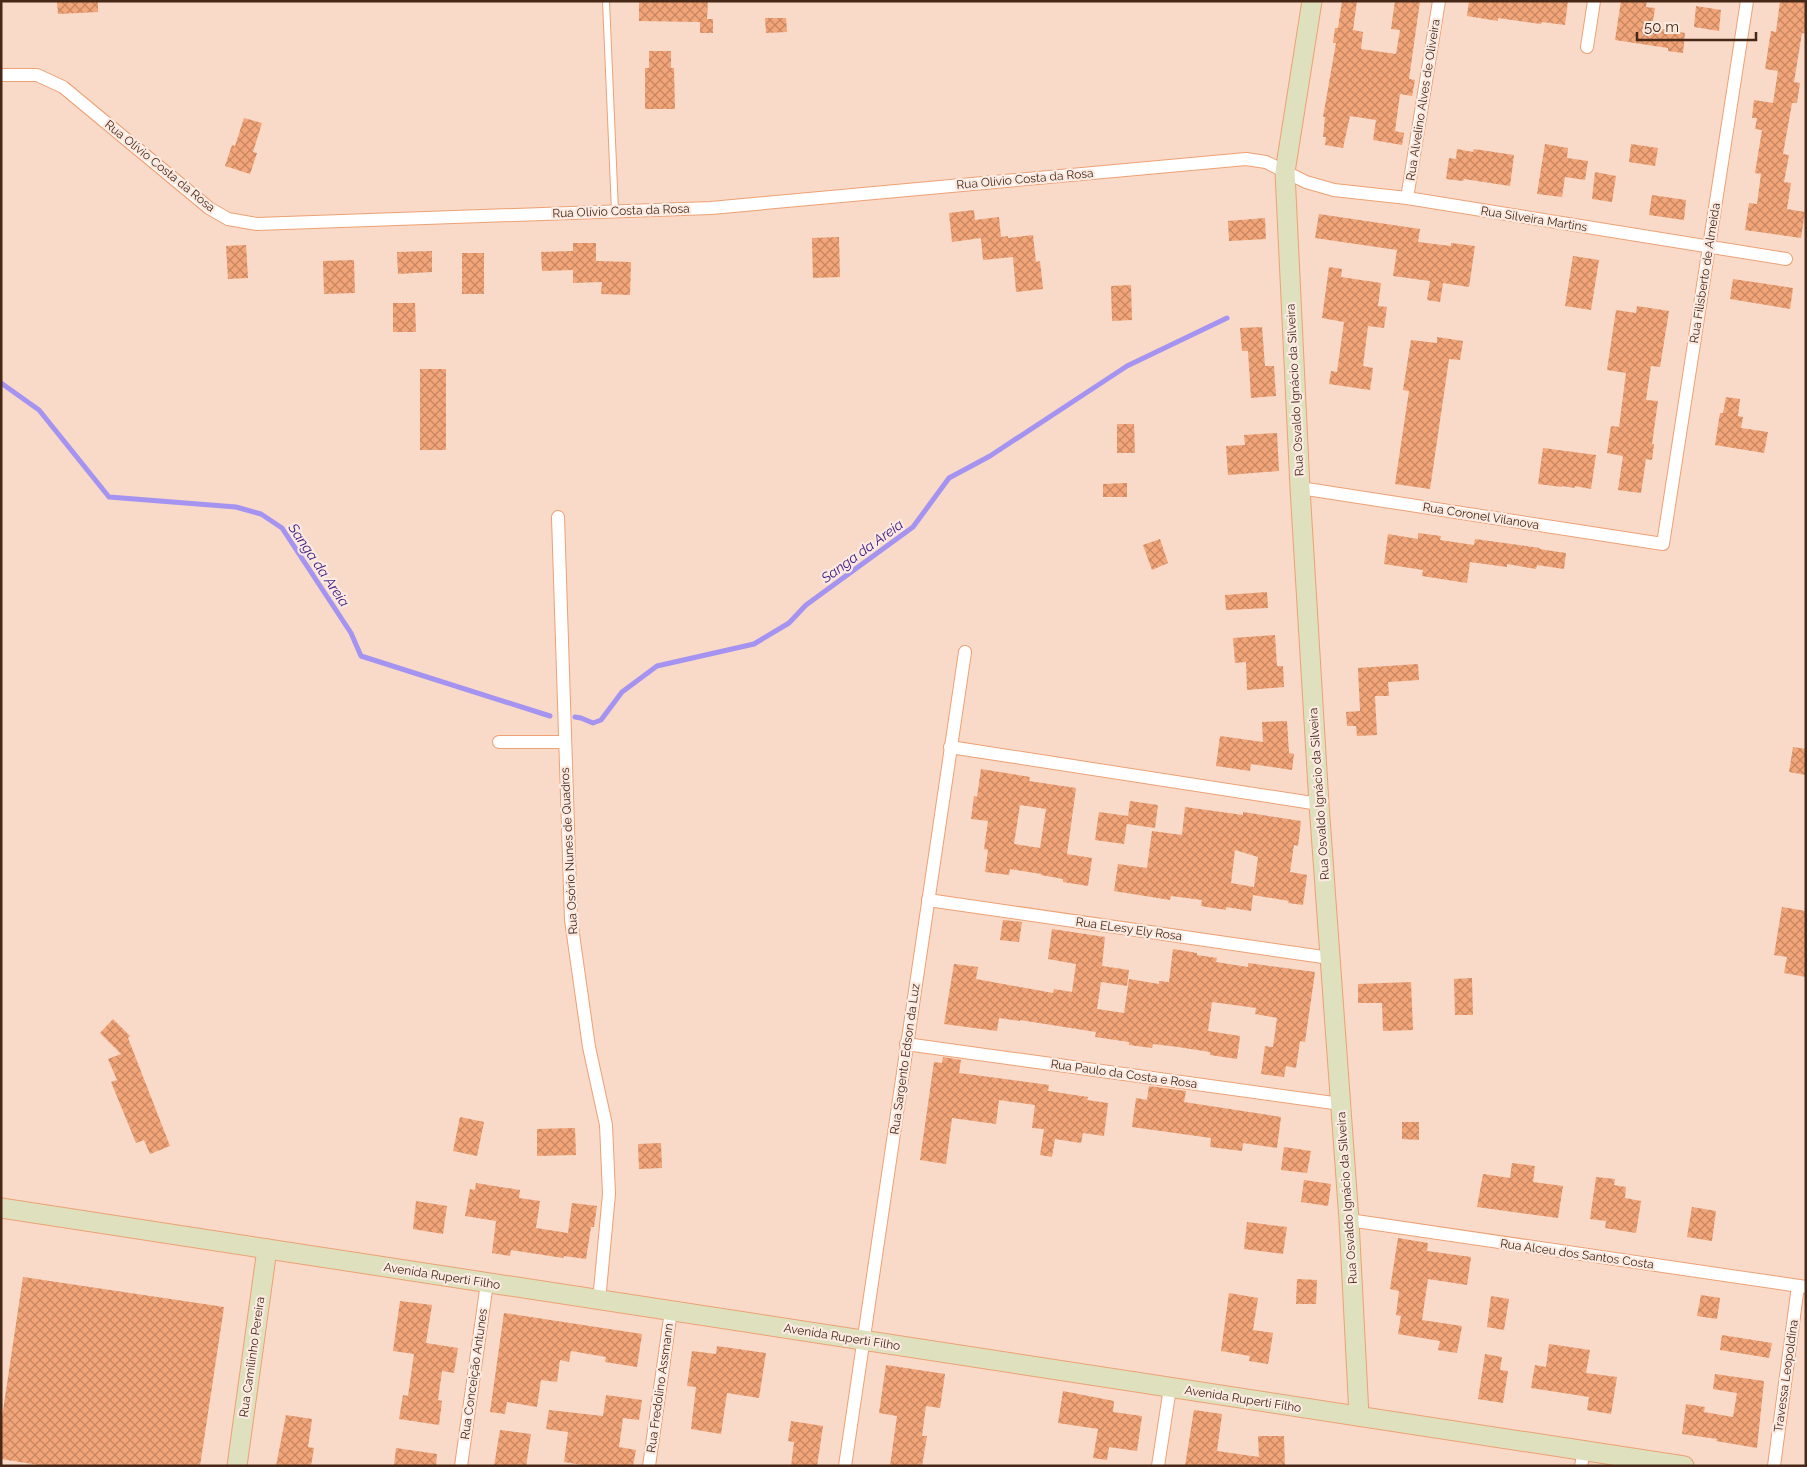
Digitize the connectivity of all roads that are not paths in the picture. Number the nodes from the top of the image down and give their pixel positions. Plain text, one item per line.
1 (606, 1) edge
2 (1312, 1) edge
3 (1440, 1) edge
4 (1594, 1) edge
5 (1747, 1) edge
6 (1587, 48) dead end
7 (1, 75) edge
8 (1285, 172) junction
9 (1407, 198) junction
10 (615, 212) junction
11 (1709, 247) junction
12 (1786, 259) dead end
13 (1300, 488) junction
14 (558, 517) dead end
15 (1663, 544) joint
16 (965, 652) dead end
17 (499, 742) dead end
18 (564, 742) junction
19 (950, 747) junction
20 (1319, 804) junction
21 (928, 900) junction
22 (1330, 958) junction
23 (906, 1044) junction
24 (1341, 1104) junction
25 (1, 1208) edge
26 (1349, 1220) junction
27 (268, 1249) junction
28 (487, 1283) junction
29 (1802, 1286) edge
30 (600, 1301) junction
31 (671, 1311) junction
32 (865, 1340) junction
33 (1170, 1388) junction
34 (1359, 1416) junction
35 (1583, 1458) edge
36 (237, 1466) edge
37 (460, 1466) edge
38 (650, 1466) edge
39 (845, 1466) edge
40 (1158, 1466) edge
41 (1684, 1466) edge
42 (1774, 1466) edge

1 - 10 lane
2 - 8 main road, Rua Osvaldo Ignácio da Silveira
3 - 9 street, Rua Alvelino Alves de Oliveira
4 - 6 street
5 - 11 street, Rua Filisberto de Almeida
7 - 10 street, Rua Olívio Costa da Rosa
8 - 9 street, Rua Silveira Martins
8 - 10 street, Rua Olívio Costa da Rosa
8 - 13 main road, Rua Osvaldo Ignácio da Silveira
9 - 11 street, Rua Silveira Martins
11 - 12 street, Rua Silveira Martins
11 - 15 street, Rua Filisberto de Almeida
13 - 15 street, Rua Coronel Vilanova
13 - 20 main road, Rua Osvaldo Ignácio da Silveira
14 - 18 street, Rua Osório Nunes de Quadros
16 - 19 street, Rua Sargento Edson da Luz
17 - 18 street
18 - 30 street, Rua Osório Nunes de Quadros
19 - 20 street
19 - 21 street, Rua Sargento Edson da Luz
20 - 22 main road, Rua Osvaldo Ignácio da Silveira
21 - 22 street, Rua ELesy Ely Rosa
21 - 23 street, Rua Sargento Edson da Luz
22 - 24 main road, Rua Osvaldo Ignácio da Silveira
23 - 24 street, Rua Paulo da Costa e Rosa
23 - 32 street, Rua Sargento Edson da Luz
24 - 26 main road, Rua Osvaldo Ignácio da Silveira
25 - 27 main road, Avenida Ruperti Filho
26 - 29 street, Rua Alceu dos Santos Costa
26 - 34 main road, Rua Osvaldo Ignácio da Silveira
27 - 28 main road, Avenida Ruperti Filho
27 - 36 main road, Rua Camilinho Pereira
28 - 30 main road, Avenida Ruperti Filho
28 - 37 street, Rua Conceição Antunes
29 - 42 street, Travessa Leopoldina
30 - 31 main road, Avenida Ruperti Filho
31 - 32 main road, Avenida Ruperti Filho
31 - 38 street, Rua Fredolino Assmann
32 - 33 main road, Avenida Ruperti Filho
32 - 39 street, Rua Sargento Edson da Luz
33 - 34 main road, Avenida Ruperti Filho
33 - 40 street
34 - 35 main road, Avenida Ruperti Filho
35 - 41 main road, Avenida Ruperti Filho

